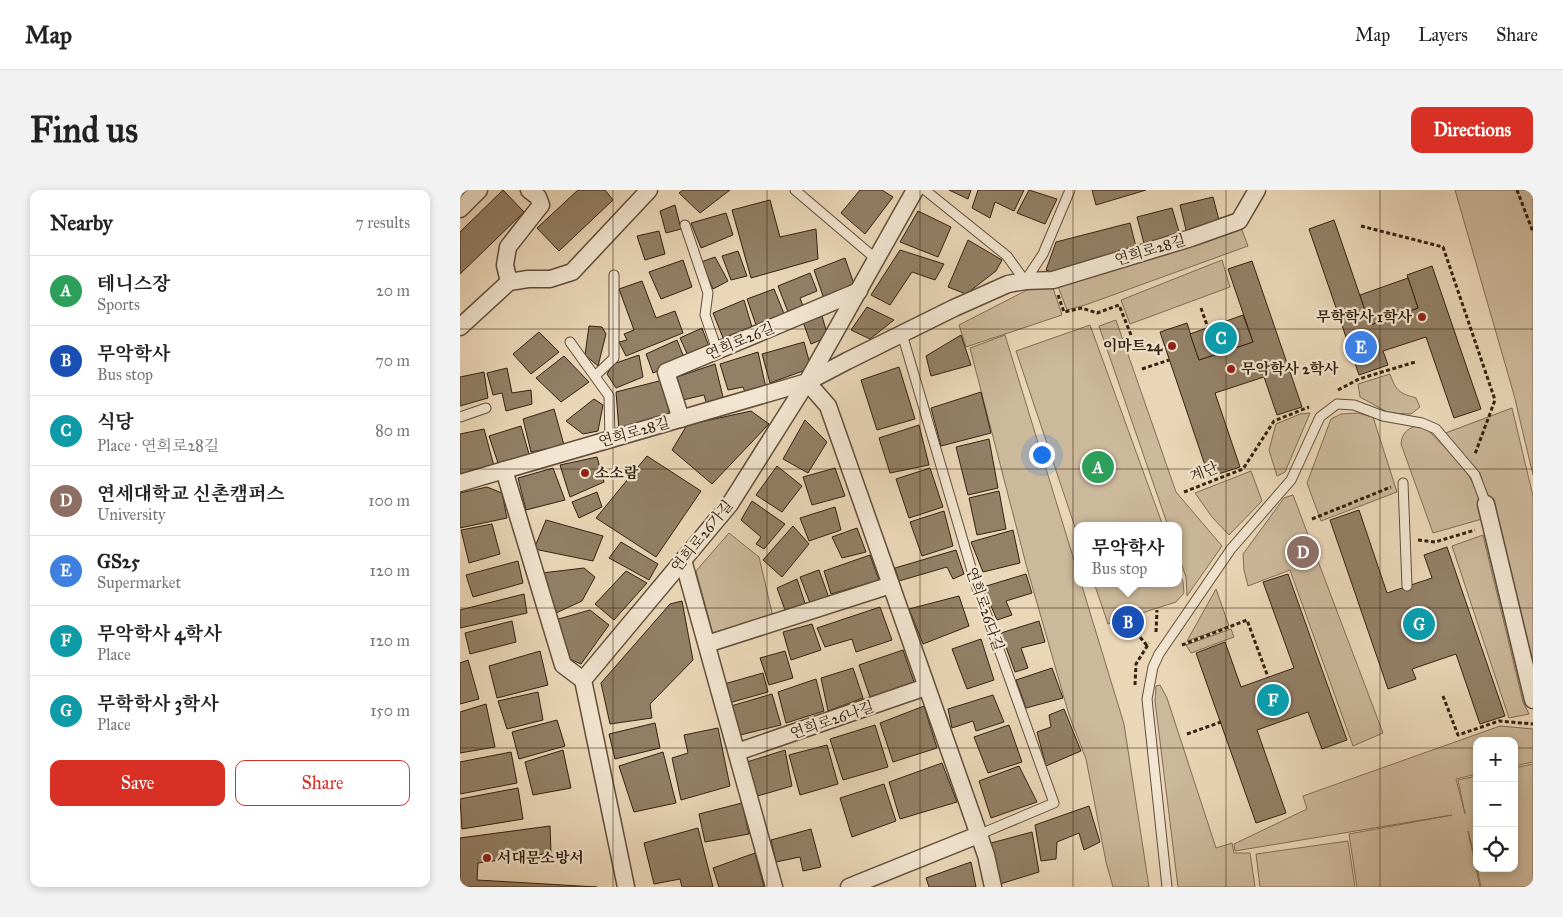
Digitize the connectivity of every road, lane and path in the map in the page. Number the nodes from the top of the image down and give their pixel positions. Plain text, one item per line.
1 (479, 190) edge
2 (529, 190) edge
3 (649, 190) edge
4 (794, 190) edge
5 (915, 190) edge
6 (924, 190) edge
7 (1070, 190) edge
8 (1257, 190) edge
9 (1517, 190) edge
10 (460, 209) edge
11 (685, 225) dead end
12 (1361, 226) dead end
13 (1533, 232) edge
14 (876, 259) junction
15 (614, 275) dead end
16 (1053, 280) junction
17 (1025, 281) junction
18 (509, 282) junction
19 (858, 291) junction
20 (1201, 308) dead end
21 (460, 327) edge
22 (1208, 328) dead end
23 (902, 334) junction
24 (1131, 335) dead end
25 (570, 342) dead end
26 (717, 350) junction
27 (1169, 360) dead end
28 (1414, 362) dead end
29 (1142, 369) dead end
30 (595, 376) junction
31 (1359, 378) dead end
32 (807, 382) junction
33 (486, 408) dead end
34 (1306, 409) dead end
35 (460, 417) edge
36 (681, 419) junction
37 (610, 439) junction
38 (1469, 469) junction
39 (504, 470) junction
40 (1403, 482) joint
41 (460, 483) edge
42 (1184, 492) dead end
43 (1486, 504) joint
44 (1312, 519) dead end
45 (1490, 525) junction
46 (1435, 542) dead end
47 (683, 560) junction
48 (891, 585) junction
49 (1407, 586) dead end
50 (1157, 610) dead end
51 (1128, 622) dead end
52 (1156, 636) dead end
53 (1151, 641) dead end
54 (1186, 643) dead end
55 (707, 644) junction
56 (1268, 677) dead end
57 (584, 680) junction
58 (926, 687) junction
59 (1443, 696) dead end
60 (1533, 700) edge
61 (1220, 722) dead end
62 (1533, 724) edge
63 (1187, 734) dead end
64 (737, 752) junction
65 (978, 835) junction
66 (626, 887) edge
67 (774, 887) edge
68 (849, 887) edge
69 (994, 887) edge
70 (1167, 887) edge

1 - 10 street
2 - 18 street
3 - 18 street
4 - 14 lane
5 - 14 street
6 - 17 lane
7 - 17 lane
8 - 16 street, 연희로28길
9 - 13 path
11 - 26 lane
12 - 38 path
14 - 19 street
15 - 30 lane
16 - 17 street, 연희로28길
16 - 24 path
17 - 23 street, 연희로28길
18 - 21 street
19 - 26 street, 연희로26길
19 - 32 street
20 - 22 path
23 - 32 street, 연희로28길
23 - 65 lane, 연희로26다길
25 - 30 lane
26 - 36 street, 연희로26길
27 - 29 path
28 - 31 path
30 - 37 lane
32 - 36 street, 연희로28길
32 - 47 street, 연희로26가길
32 - 48 street
33 - 35 lane
34 - 42 path, 계단
36 - 37 street, 연희로28길
37 - 39 street, 연희로28길
38 - 43 lane
38 - 70 lane
39 - 41 street, 연희로28길
39 - 57 street
40 - 44 path
40 - 49 lane
43 - 45 street
45 - 46 path
45 - 60 street
47 - 55 street
47 - 57 street, 연희로26가길
48 - 55 street
48 - 58 street
50 - 52 path
51 - 53 path
54 - 56 path
55 - 64 street
57 - 66 street
58 - 64 street, 연희로26나길
58 - 65 street
59 - 62 path
61 - 63 path
64 - 67 street
65 - 68 street
65 - 69 street

